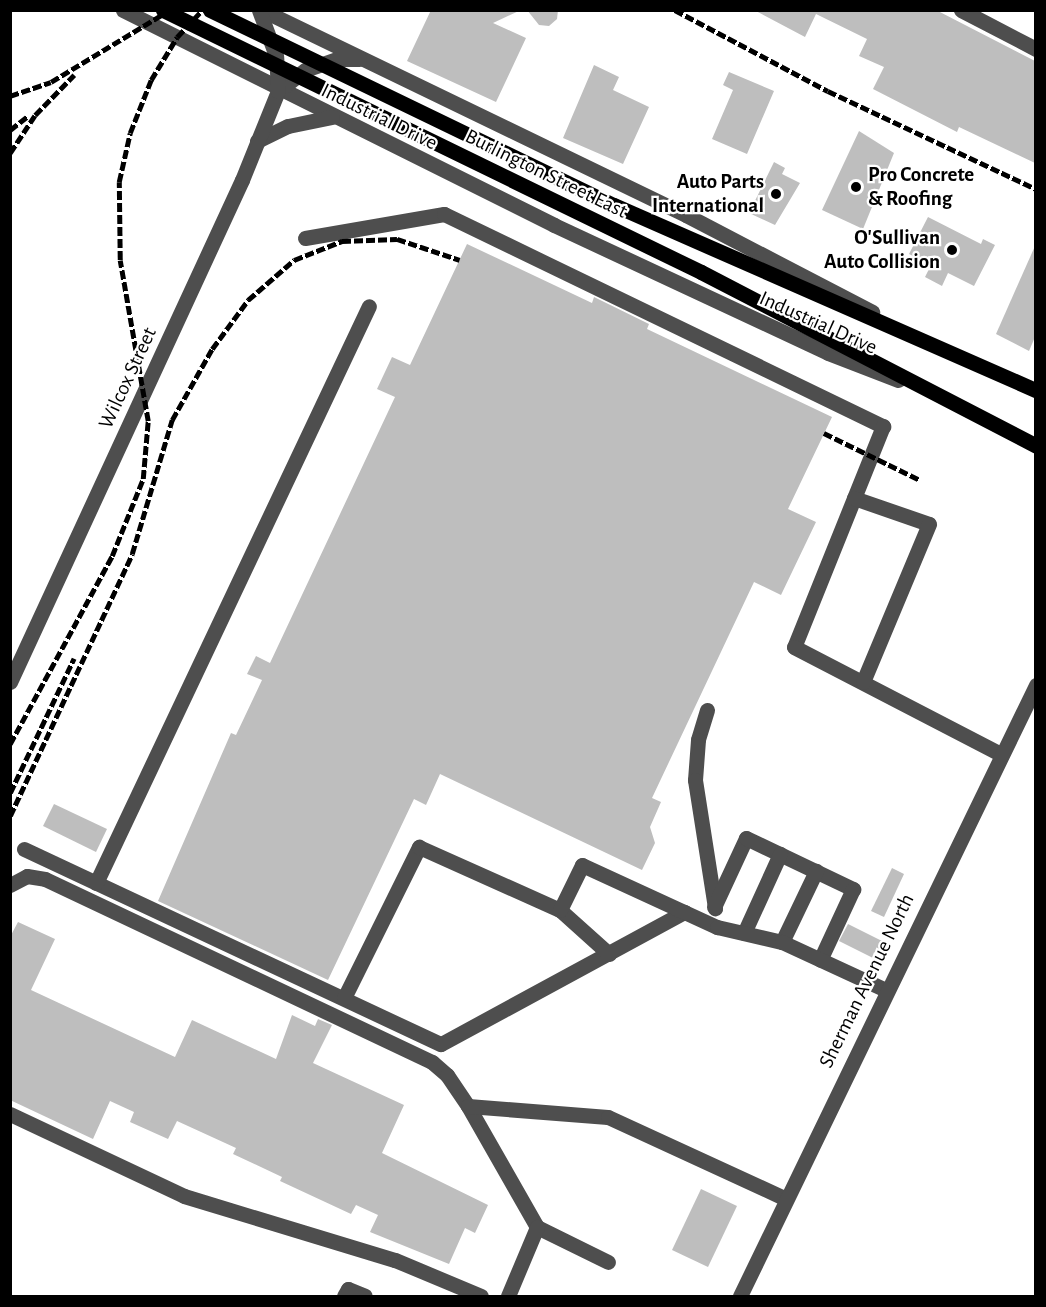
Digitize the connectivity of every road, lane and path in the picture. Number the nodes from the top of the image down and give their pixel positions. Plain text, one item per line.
1 (123, 10) edge
2 (163, 10) edge
3 (210, 10) edge
4 (260, 10) edge
5 (961, 10) edge
6 (1035, 49) edge
7 (362, 58) junction
8 (278, 91) junction
9 (332, 117) junction
10 (257, 141) junction
11 (305, 238) dead end
12 (369, 306) dead end
13 (952, 353) junction
14 (914, 387) junction
15 (1035, 390) edge
16 (1035, 448) edge
17 (854, 498) junction
18 (10, 682) edge
19 (863, 682) junction
20 (1035, 685) edge
21 (706, 710) dead end
22 (1000, 754) junction
23 (24, 849) dead end
24 (780, 854) junction
25 (816, 871) junction
26 (96, 883) junction
27 (10, 885) edge
28 (714, 907) junction
29 (560, 910) junction
30 (684, 912) junction
31 (717, 927) junction
32 (744, 933) junction
33 (782, 942) junction
34 (609, 954) junction
35 (820, 960) junction
36 (886, 990) junction
37 (344, 998) junction
38 (468, 1106) junction
39 (10, 1114) edge
40 (784, 1198) junction
41 (537, 1227) junction
42 (608, 1262) dead end
43 (344, 1296) edge
44 (365, 1296) edge
45 (481, 1296) edge
46 (511, 1296) edge
47 (740, 1296) edge

1 - 8 street, Industrial Drive
2 - 14 main road, Burlington Street East
3 - 13 main road, Burlington Street East
4 - 7 street, Burlington Street East
4 - 8 street
5 - 6 street
7 - 8 street
7 - 13 street, Burlington Street East
8 - 9 street, Industrial Drive
8 - 10 street, Wilcox Street
9 - 10 street
9 - 14 street, Industrial Drive
10 - 18 street, Wilcox Street
11 - 17 street
12 - 26 street
13 - 15 main road, Burlington Street East
14 - 16 main road, Burlington Street East
17 - 19 street
17 - 19 street
19 - 22 street
20 - 22 street, Sherman Avenue North
21 - 28 street
22 - 36 street, Sherman Avenue North
23 - 26 street
24 - 25 street
24 - 28 street
24 - 32 street
25 - 33 street
25 - 35 street
26 - 37 street
27 - 38 street
28 - 31 street
29 - 30 street
29 - 34 street
29 - 37 street
30 - 31 street
30 - 34 street
31 - 32 street
32 - 33 street
33 - 35 street
34 - 37 street
35 - 36 street
36 - 40 street, Sherman Avenue North
38 - 40 street
38 - 41 street
39 - 45 street
40 - 47 street, Sherman Avenue North
41 - 42 street
41 - 46 street
43 - 44 street

